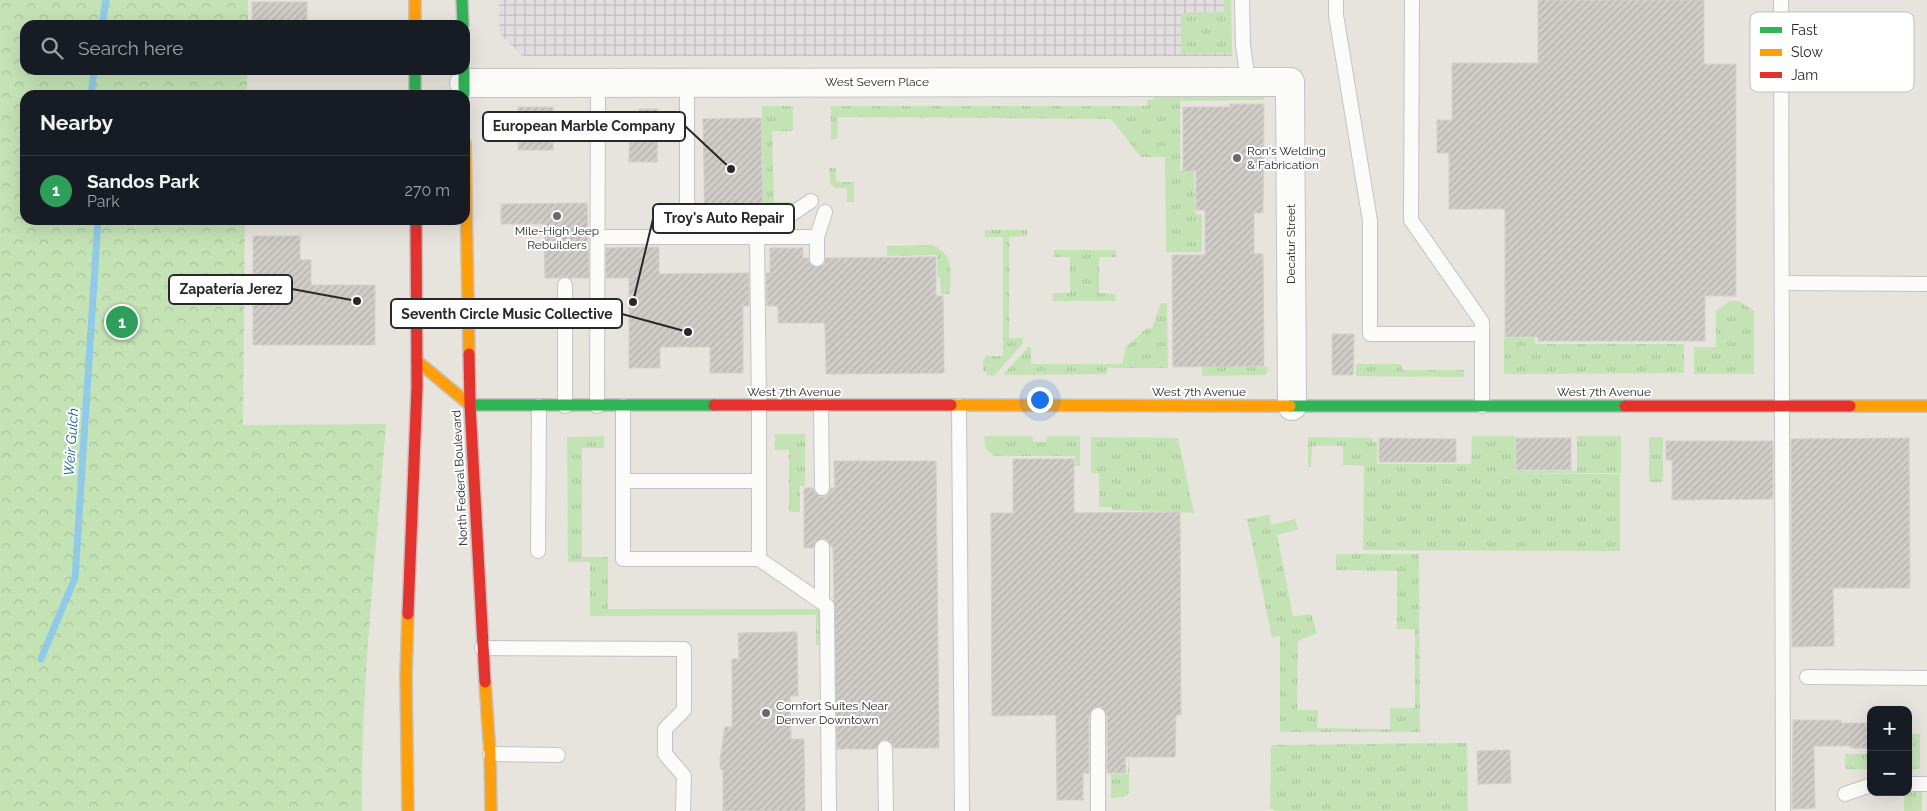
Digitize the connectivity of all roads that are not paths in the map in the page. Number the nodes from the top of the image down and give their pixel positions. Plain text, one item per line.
1 (415, 0) edge
2 (462, 0) edge
3 (1242, 0) edge
4 (1336, 0) edge
5 (1412, 0) edge
6 (415, 20) edge
7 (463, 20) edge
8 (415, 75) edge
9 (1248, 82) junction
10 (1290, 82) joint
11 (464, 83) edge
12 (598, 83) junction
13 (687, 83) junction
14 (415, 90) edge
15 (1781, 92) edge
16 (811, 201) dead end
17 (687, 204) dead end
18 (825, 212) dead end
19 (416, 225) edge
20 (467, 225) edge
21 (598, 237) junction
22 (757, 237) junction
23 (817, 237) junction
24 (817, 259) dead end
25 (1782, 283) junction
26 (1927, 284) edge
27 (565, 285) dead end
28 (1482, 334) junction
29 (417, 362) junction
30 (470, 405) junction
31 (539, 406) junction
32 (565, 406) junction
33 (597, 406) junction
34 (623, 406) junction
35 (760, 406) junction
36 (821, 406) junction
37 (958, 406) junction
38 (1292, 406) junction
39 (1482, 406) junction
40 (1782, 406) junction
41 (1927, 406) edge
42 (623, 481) junction
43 (759, 481) junction
44 (822, 488) dead end
45 (822, 547) dead end
46 (538, 551) dead end
47 (759, 559) junction
48 (822, 602) junction
49 (482, 648) junction
50 (1807, 677) dead end
51 (1927, 678) edge
52 (1098, 715) dead end
53 (885, 748) dead end
54 (490, 754) junction
55 (558, 755) dead end
56 (1912, 784) edge
57 (1927, 784) edge
58 (1867, 786) edge
59 (1845, 794) dead end
60 (408, 811) edge
61 (491, 811) edge
62 (684, 811) edge
63 (829, 811) edge
64 (886, 811) edge
65 (962, 811) edge
66 (1098, 811) edge
67 (1783, 811) edge

1 - 6 street
2 - 7 street
3 - 9 lane
4 - 28 lane
5 - 28 lane
8 - 14 street
9 - 10 street, West Severn Place
9 - 13 street, West Severn Place
10 - 38 street, Decatur Street
11 - 12 street, West Severn Place
12 - 13 street, West Severn Place
12 - 21 lane
13 - 17 lane
15 - 25 lane
16 - 22 lane
18 - 23 lane
19 - 29 street
20 - 30 street, North Federal Boulevard
21 - 22 lane
21 - 33 lane
22 - 23 lane
22 - 35 lane
23 - 24 lane
25 - 26 lane
25 - 40 lane
27 - 32 lane
28 - 39 lane
29 - 30 street
29 - 60 street
30 - 31 street, West 7th Avenue
30 - 49 street, North Federal Boulevard
31 - 32 street, West 7th Avenue
31 - 46 lane
32 - 33 street, West 7th Avenue
33 - 34 street, West 7th Avenue
34 - 35 street, West 7th Avenue
34 - 42 lane
35 - 36 street, West 7th Avenue
35 - 43 lane
36 - 37 street, West 7th Avenue
36 - 44 lane
37 - 38 street, West 7th Avenue
37 - 65 lane
38 - 39 street, West 7th Avenue
39 - 40 street, West 7th Avenue
40 - 41 street, West 7th Avenue
40 - 67 lane
42 - 43 lane
42 - 47 lane
43 - 47 lane
45 - 48 lane
47 - 48 lane
48 - 63 lane
49 - 54 street, North Federal Boulevard
49 - 62 lane
50 - 51 lane
52 - 66 lane
53 - 64 lane
54 - 55 lane
54 - 61 street, North Federal Boulevard
56 - 57 lane
58 - 59 lane

